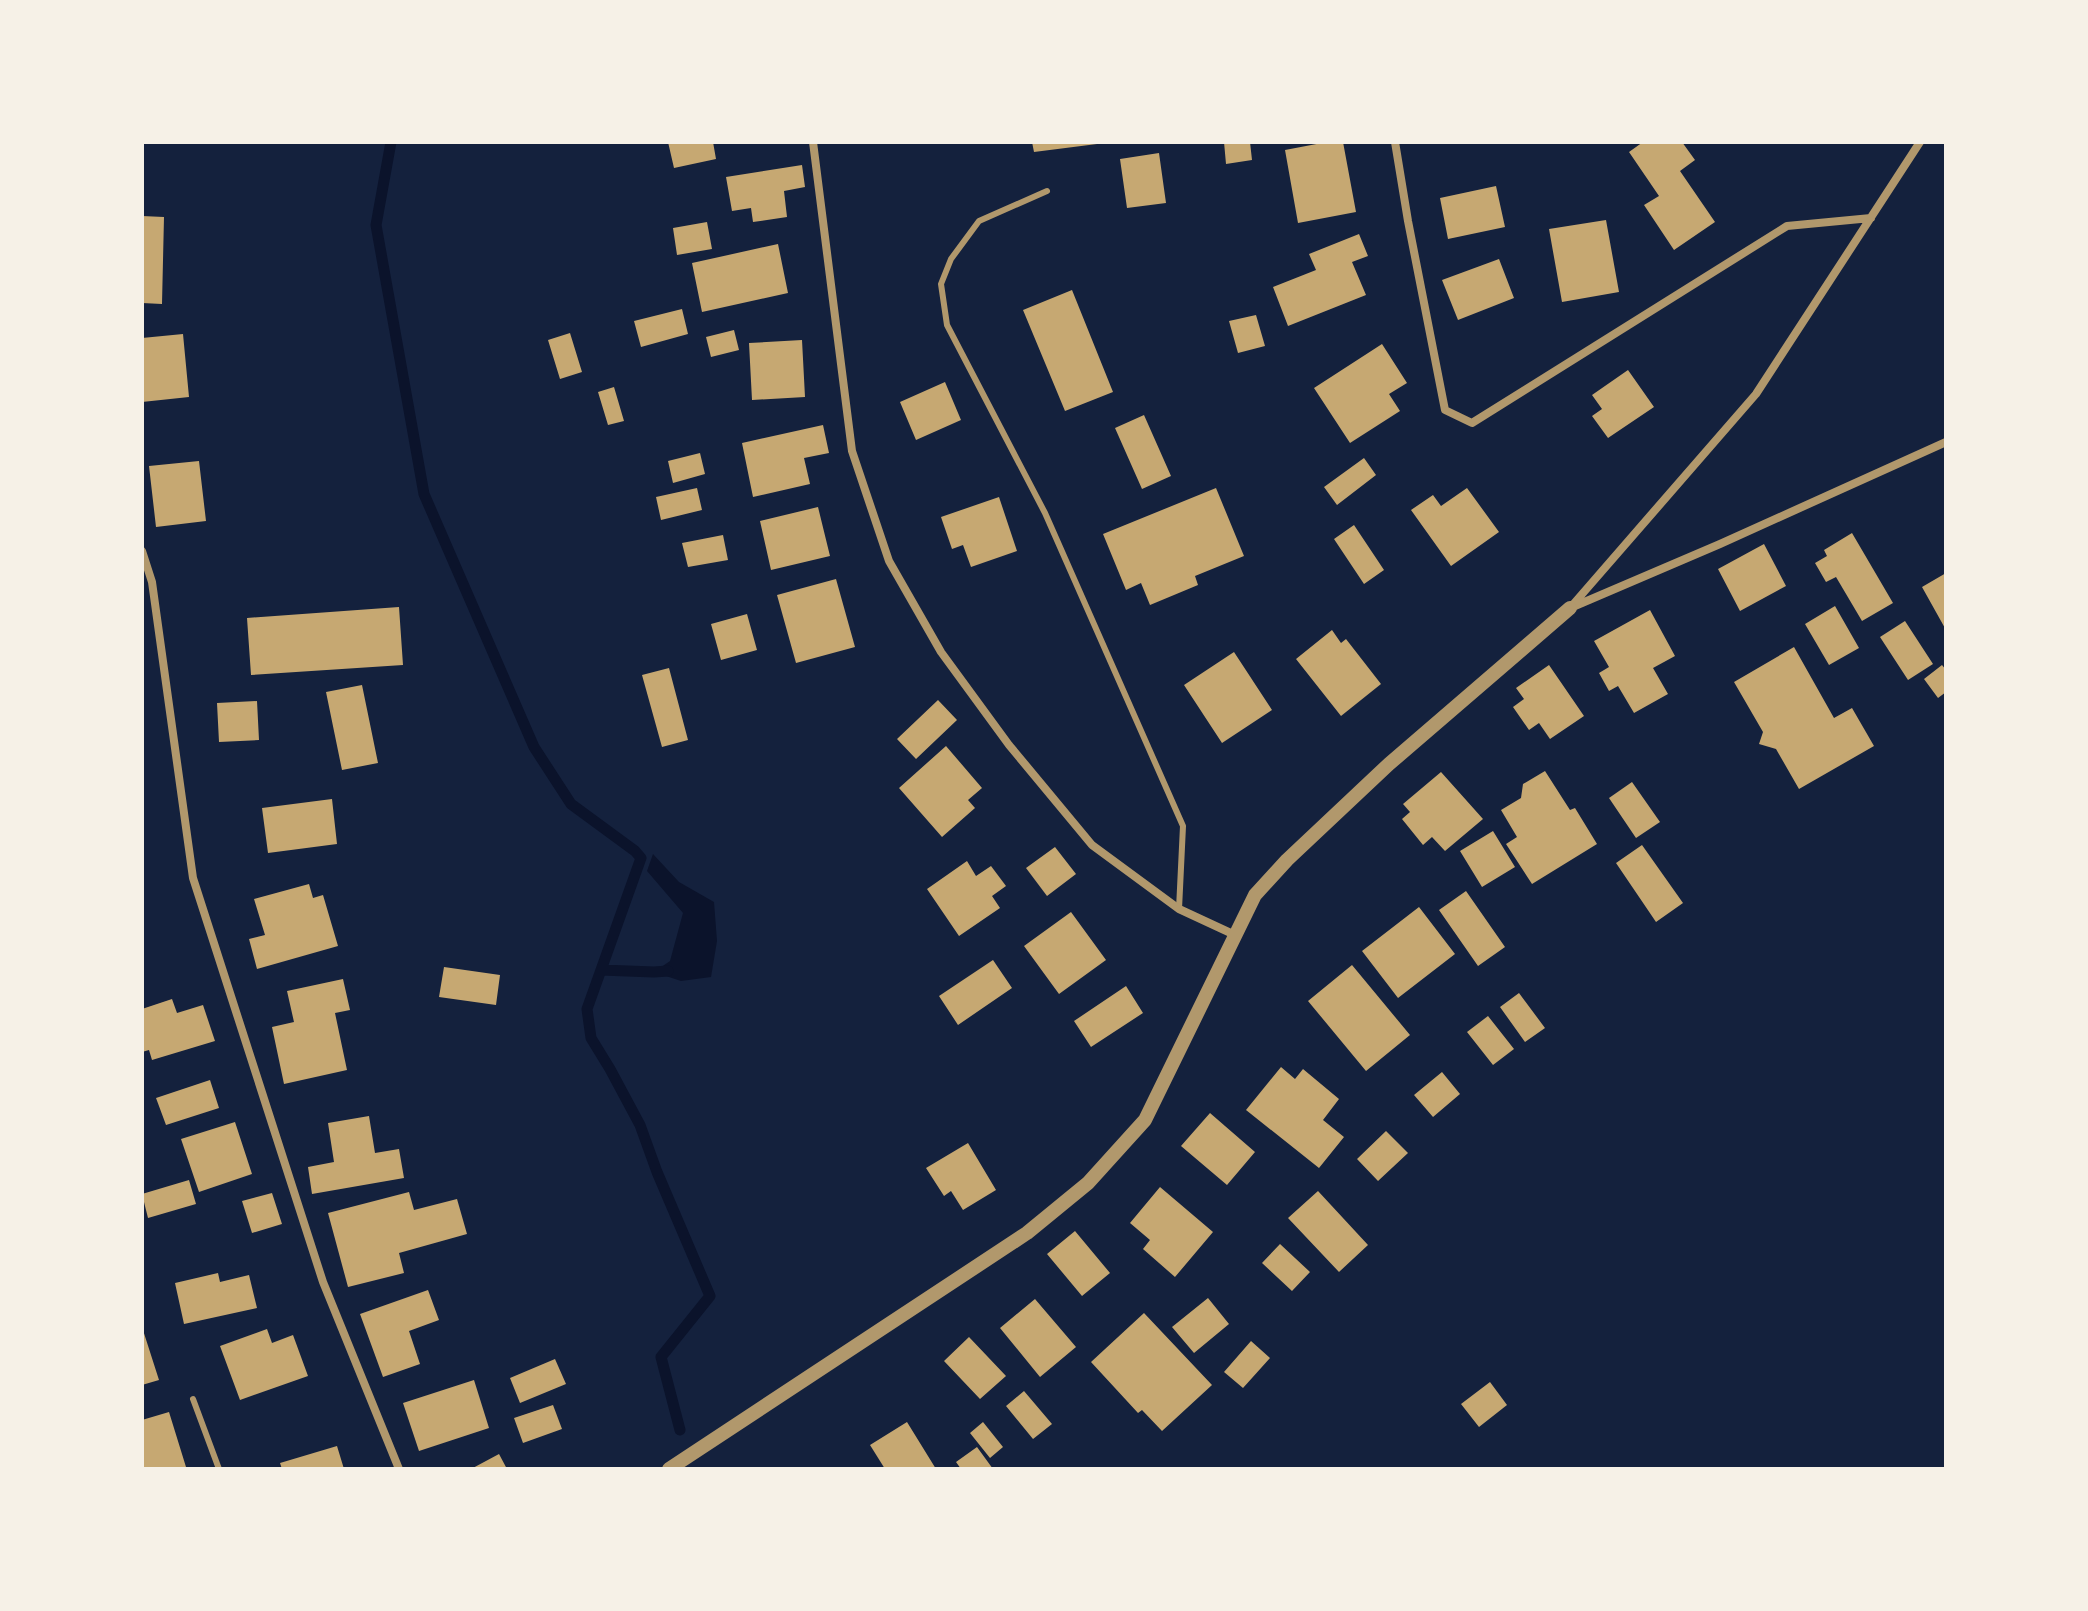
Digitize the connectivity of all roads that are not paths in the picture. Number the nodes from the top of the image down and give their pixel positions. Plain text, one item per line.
1 (813, 142) edge
2 (1395, 142) edge
3 (1920, 142) edge
4 (1047, 191) dead end
5 (1871, 218) junction
6 (1946, 442) edge
7 (142, 551) edge
8 (1570, 608) junction
9 (1179, 909) junction
10 (1235, 935) junction
11 (193, 1399) dead end
12 (219, 1469) edge
13 (399, 1469) edge
14 (669, 1469) edge

1 - 9 street
2 - 5 street
3 - 5 street
4 - 9 lane
5 - 8 street
6 - 8 street
7 - 13 street
8 - 10 street
9 - 10 street
10 - 14 street
11 - 12 lane

